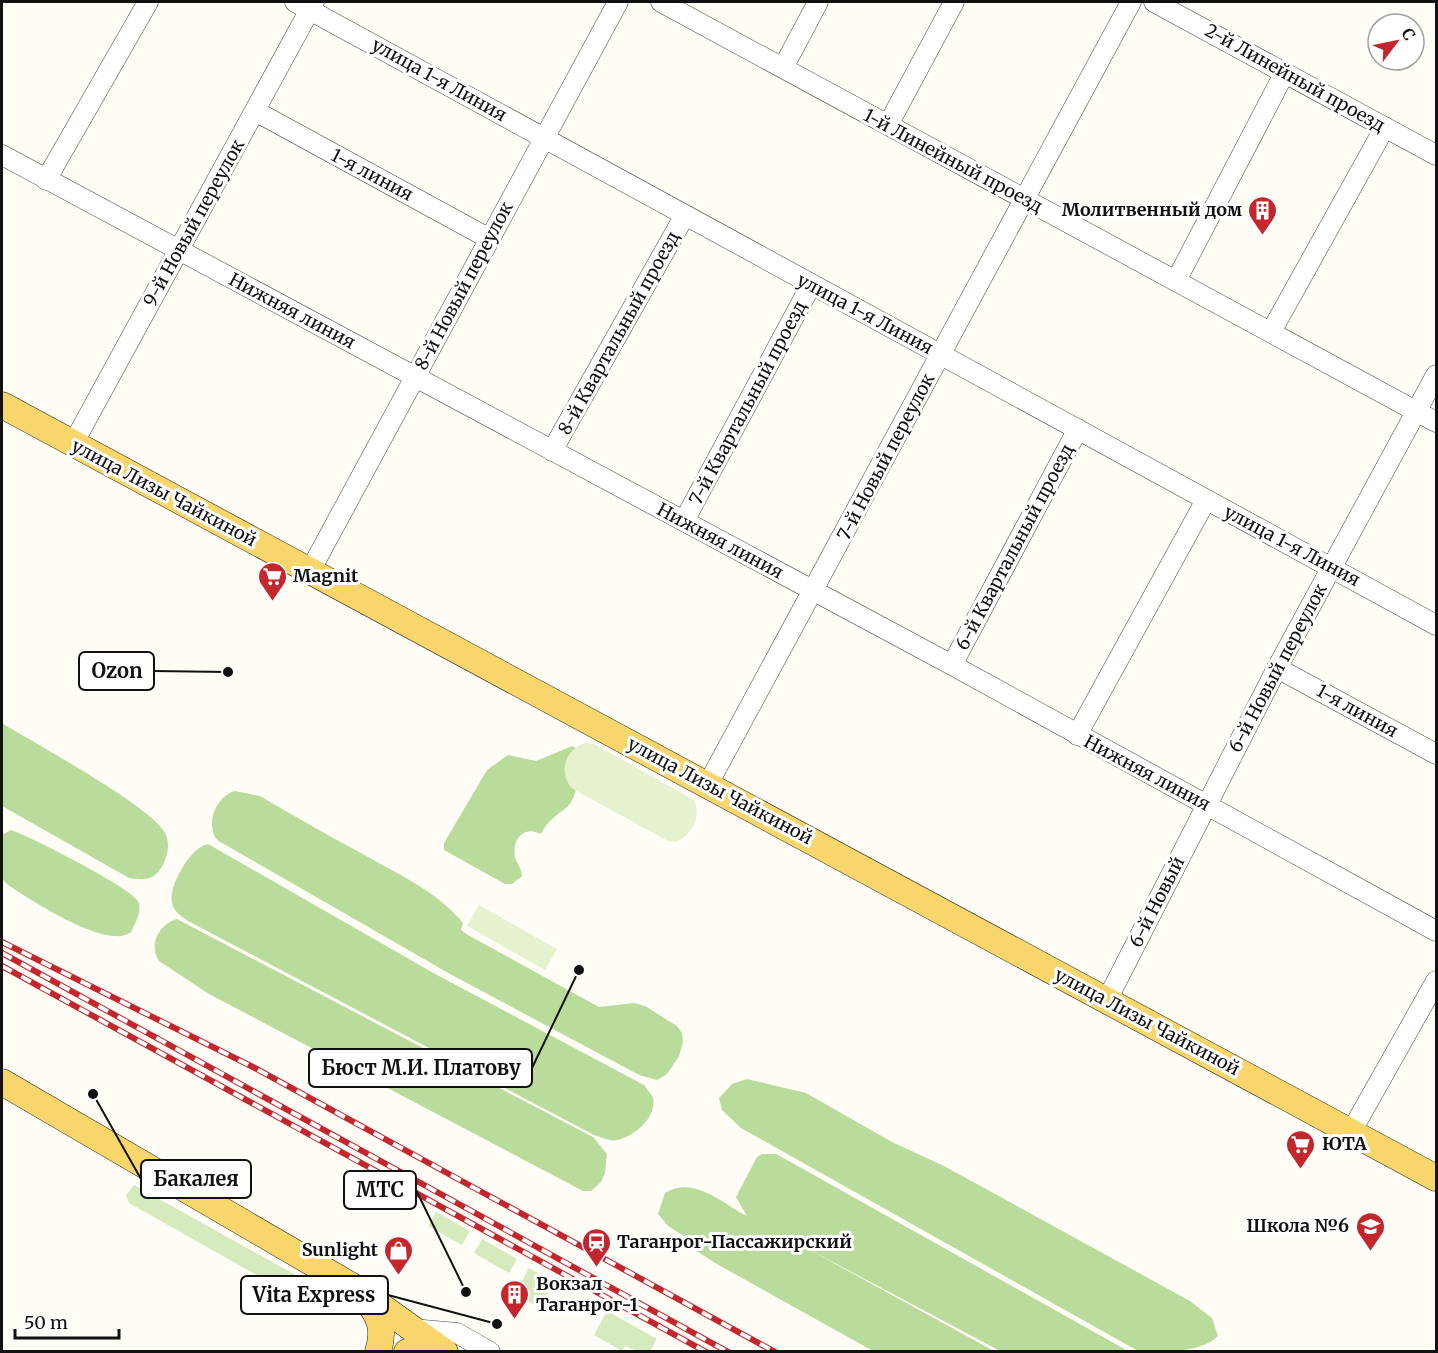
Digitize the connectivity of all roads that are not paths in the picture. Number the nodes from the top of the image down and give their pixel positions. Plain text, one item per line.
1 (148, 2) edge
2 (618, 2) edge
3 (660, 2) edge
4 (818, 2) edge
5 (954, 2) edge
6 (1131, 2) edge
7 (1154, 2) edge
8 (306, 4) edge
9 (783, 68) junction
10 (1285, 72) junction
11 (255, 111) junction
12 (888, 125) junction
13 (1385, 127) junction
14 (545, 138) junction
15 (2, 155) edge
16 (1437, 155) edge
17 (46, 180) junction
18 (1025, 199) junction
19 (685, 215) junction
20 (490, 239) junction
21 (178, 251) junction
22 (1176, 281) junction
23 (811, 285) junction
24 (1271, 332) junction
25 (941, 355) junction
26 (1437, 375) edge
27 (415, 377) junction
28 (2, 405) edge
29 (1417, 411) junction
30 (1437, 422) edge
31 (1078, 429) junction
32 (73, 444) junction
33 (552, 451) junction
34 (1206, 500) junction
35 (684, 521) junction
36 (1332, 567) junction
37 (310, 571) junction
38 (813, 591) junction
39 (1437, 624) edge
40 (952, 665) junction
41 (1277, 668) junction
42 (1077, 735) junction
43 (1437, 754) edge
44 (708, 784) junction
45 (1206, 804) junction
46 (1437, 931) edge
47 (1437, 981) edge
48 (1107, 1000) junction
49 (2, 1082) edge
50 (1351, 1132) junction
51 (1437, 1178) edge
52 (357, 1289) junction
53 (430, 1341) edge
54 (378, 1352) edge
55 (490, 1352) edge

1 - 17 street
2 - 14 street, 8-й Новый переулок
3 - 9 street, 1-й Линейный проезд
4 - 9 street
5 - 12 street
6 - 18 street, 7-й Новый переулок
7 - 10 street, 2-й Линейный проезд
8 - 11 street, 9-й Новый переулок
8 - 14 street, улица 1-я Линия
9 - 12 street, 1-й Линейный проезд
10 - 13 street, 2-й Линейный проезд
10 - 22 street
11 - 20 street, 1-я линия
11 - 21 street, 9-й Новый переулок
12 - 18 street, 1-й Линейный проезд
13 - 16 street, 2-й Линейный проезд
13 - 24 street
14 - 19 street, улица 1-я Линия
14 - 20 street, 8-й Новый переулок
15 - 17 street, Нижняя линия
17 - 21 street, Нижняя линия
18 - 22 street, 1-й Линейный проезд
18 - 25 street, 7-й Новый переулок
19 - 23 street, улица 1-я Линия
19 - 33 street, 8-й Квартальный проезд
20 - 27 street, 8-й Новый переулок
21 - 27 street, Нижняя линия
21 - 32 street, 9-й Новый переулок
22 - 24 street, 1-й Линейный проезд
23 - 25 street, улица 1-я Линия
23 - 35 street, 7-й Квартальный проезд
24 - 29 street, 1-й Линейный проезд
25 - 31 street, улица 1-я Линия
25 - 38 street, 7-й Новый переулок
26 - 29 street, 6-й Новый переулок
27 - 33 street, Нижняя линия
27 - 37 street, 8-й Новый переулок
28 - 32 main road, улица Лизы Чайкиной
29 - 30 street, 1-й Линейный проезд
29 - 36 street, 6-й Новый переулок
31 - 34 street, улица 1-я Линия
31 - 40 street, 6-й Квартальный проезд
32 - 37 main road, улица Лизы Чайкиной
33 - 35 street, Нижняя линия
34 - 36 street, улица 1-я Линия
34 - 42 street
35 - 38 street, Нижняя линия
36 - 39 street, улица 1-я Линия
36 - 41 street, 6-й Новый переулок
37 - 44 main road, улица Лизы Чайкиной
38 - 40 street, Нижняя линия
38 - 44 street, 7-й Новый переулок
40 - 42 street, Нижняя линия
41 - 43 street, 1-я линия
41 - 45 street, 6-й Новый переулок
42 - 45 street, Нижняя линия
44 - 48 main road, улица Лизы Чайкиной
45 - 46 street, Нижняя линия
45 - 48 street, 6-й Новый
47 - 50 street
48 - 50 main road, улица Лизы Чайкиной
49 - 52 main road
50 - 51 main road, улица Лизы Чайкиной
52 - 53 main road
52 - 54 main road
53 - 55 street

